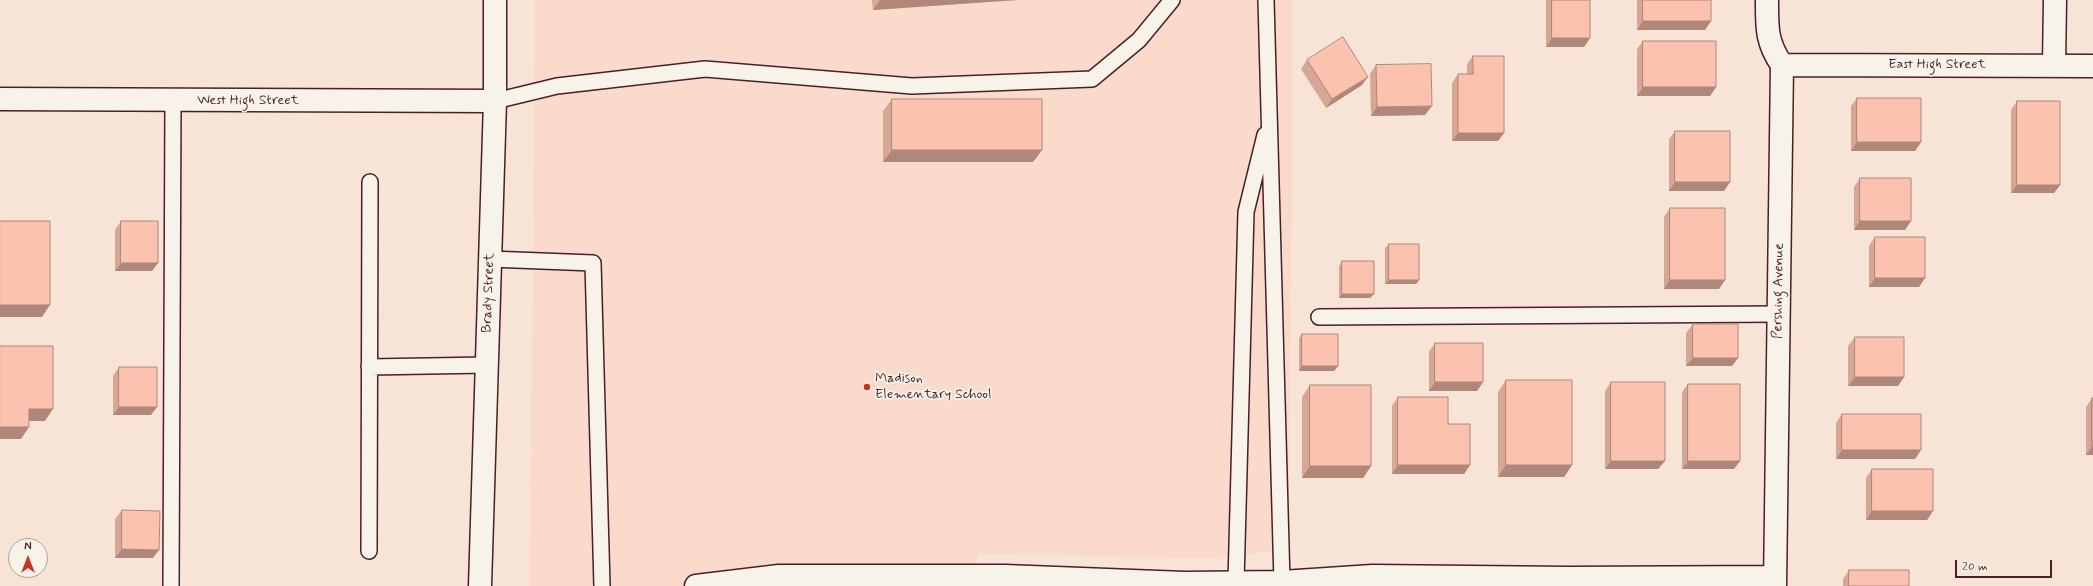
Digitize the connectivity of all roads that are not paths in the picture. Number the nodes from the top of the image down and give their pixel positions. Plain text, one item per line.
1 (495, 0) edge
2 (1172, 0) edge
3 (1266, 0) edge
4 (1767, 0) edge
5 (2055, 0) edge
6 (1782, 65) junction
7 (2054, 65) junction
8 (2093, 66) edge
9 (0, 99) edge
10 (173, 100) junction
11 (495, 101) junction
12 (1270, 115) junction
13 (370, 182) dead end
14 (490, 259) junction
15 (1778, 314) junction
16 (1319, 317) dead end
17 (487, 365) junction
18 (369, 367) junction
19 (369, 551) dead end
20 (1005, 581) edge
21 (1372, 581) edge
22 (1236, 582) junction
23 (1282, 582) junction
24 (1567, 582) edge
25 (1775, 582) edge
26 (1184, 584) edge
27 (171, 586) edge
28 (480, 586) edge
29 (602, 586) edge
30 (696, 586) edge

1 - 11 main road, Brady Street
2 - 11 lane
3 - 12 lane
4 - 6 main road
5 - 7 main road
6 - 7 main road, East High Street
6 - 15 main road, Pershing Avenue
7 - 8 main road, East High Street
9 - 10 main road, West High Street
10 - 11 main road, West High Street
10 - 27 lane
11 - 14 main road, Brady Street
12 - 22 lane
12 - 23 lane
13 - 18 lane
14 - 17 main road, Brady Street
14 - 29 lane
15 - 16 lane
15 - 25 main road, Pershing Avenue
17 - 18 lane
17 - 28 main road, Brady Street
18 - 19 lane
20 - 26 main road
20 - 30 main road
21 - 23 main road
21 - 24 main road
22 - 23 main road
22 - 26 main road
24 - 25 main road

